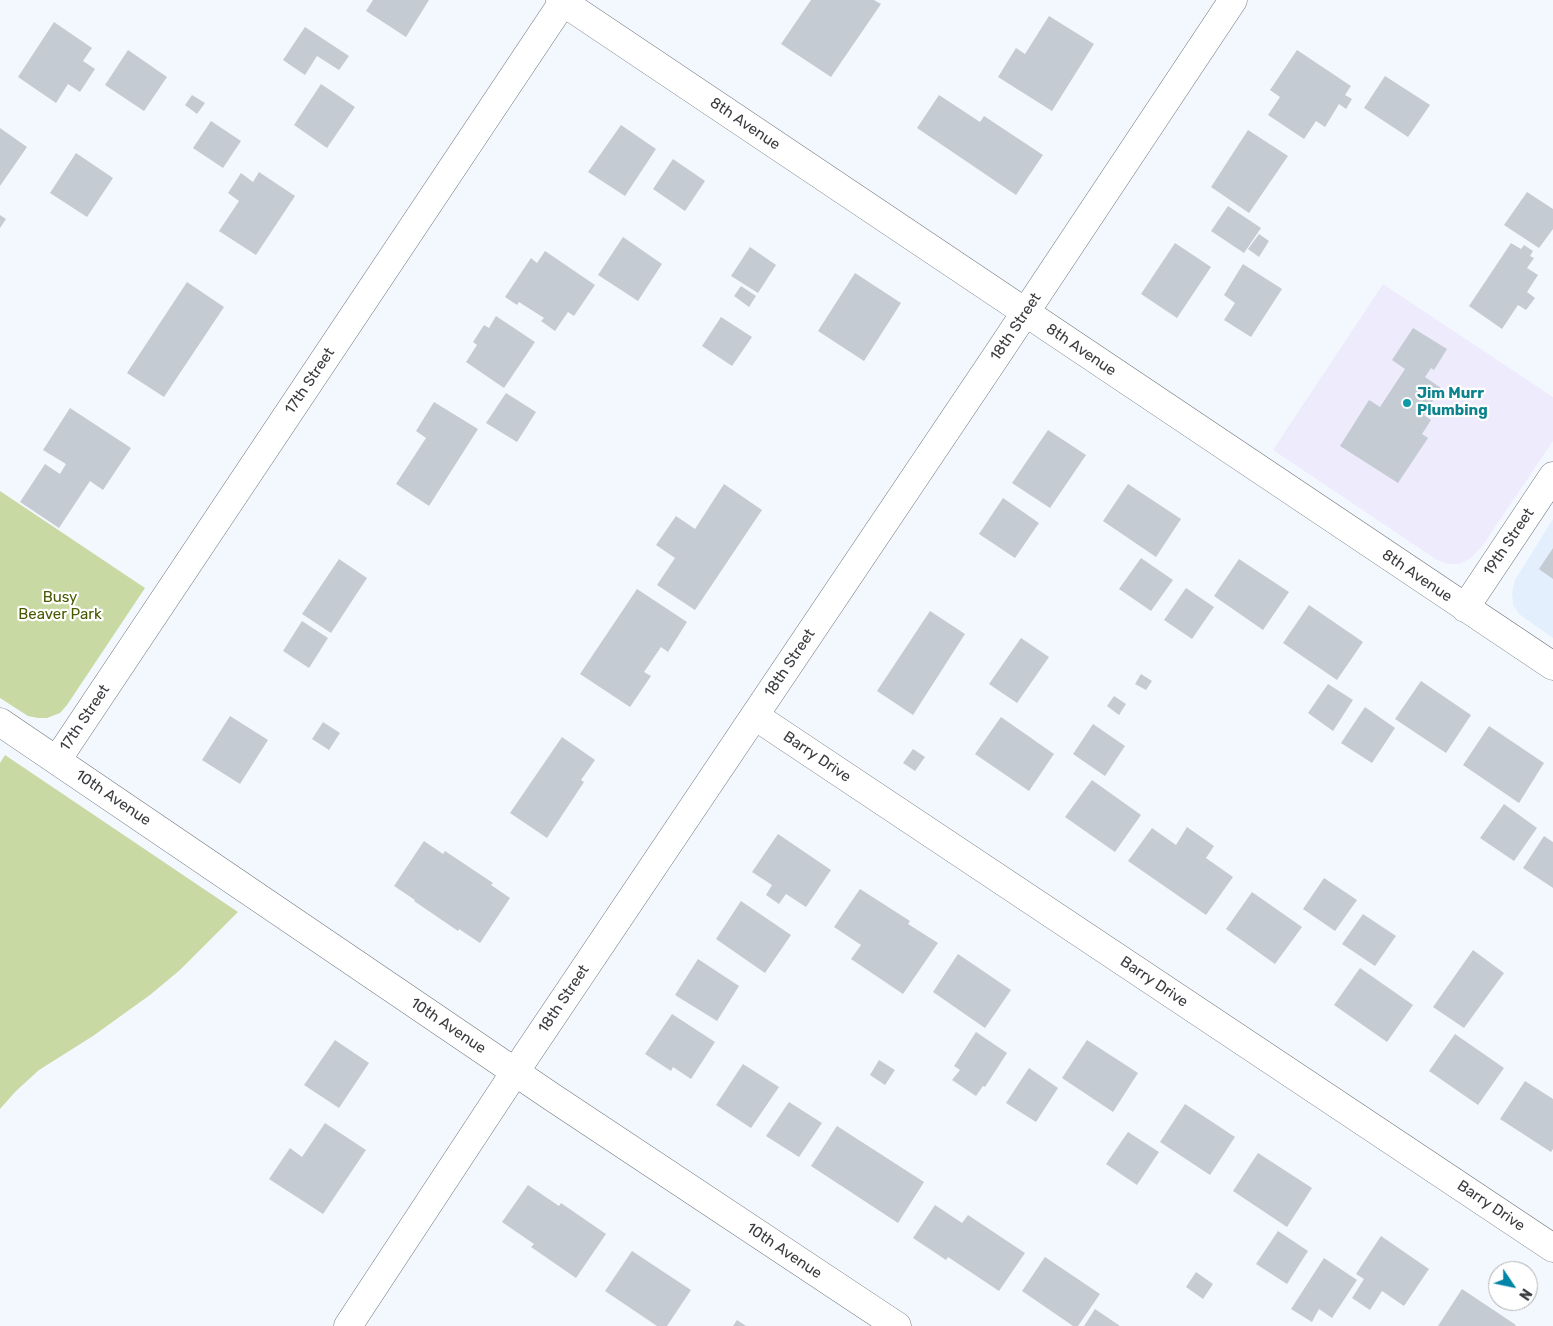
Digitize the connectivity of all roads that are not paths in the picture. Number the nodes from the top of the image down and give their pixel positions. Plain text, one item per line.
1 (1233, 0) edge
2 (562, 1) edge
3 (1025, 312) junction
4 (1553, 476) edge
5 (1465, 608) junction
6 (1553, 666) edge
7 (755, 716) junction
8 (0, 722) edge
9 (57, 760) junction
10 (515, 1072) junction
11 (1553, 1248) edge
12 (348, 1326) edge
13 (897, 1326) edge

1 - 3 street, 18th Street
2 - 3 street, 8th Avenue
2 - 9 street, 17th Street
3 - 5 street, 8th Avenue
3 - 7 street, 18th Street
4 - 5 street, 19th Street
5 - 6 street, 8th Avenue
7 - 10 street, 18th Street
7 - 11 street, Barry Drive
8 - 9 street, 10th Avenue
9 - 10 street, 10th Avenue
10 - 12 street, 18th Street
10 - 13 street, 10th Avenue

